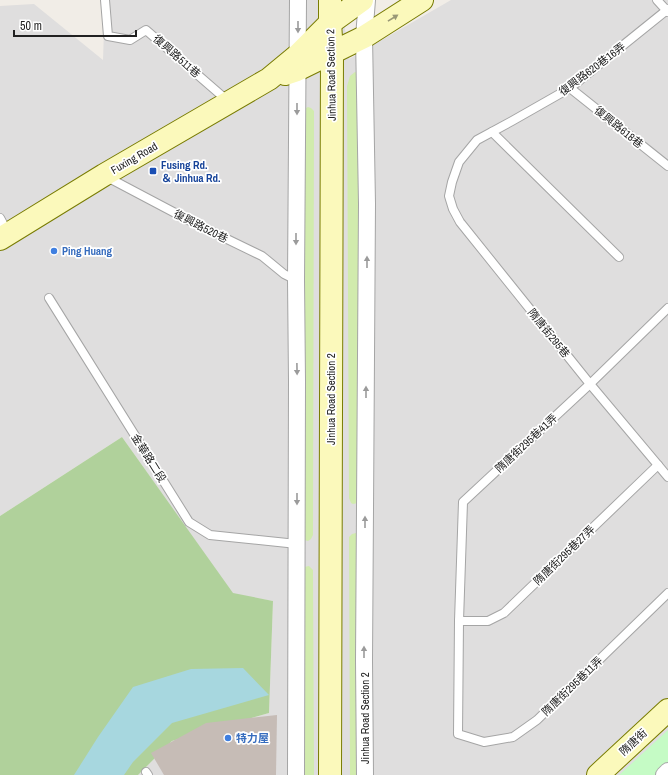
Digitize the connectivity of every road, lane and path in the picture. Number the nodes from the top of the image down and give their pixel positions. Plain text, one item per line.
1 (105, 0) edge
2 (298, 0) edge
3 (330, 0) edge
4 (362, 0) edge
5 (366, 0) edge
6 (422, 0) edge
7 (657, 0) edge
8 (667, 10) edge
9 (330, 23) junction
10 (364, 37) junction
11 (332, 52) junction
12 (297, 62) junction
13 (570, 88) junction
14 (229, 102) junction
15 (492, 132) junction
16 (668, 166) edge
17 (104, 175) junction
18 (452, 182) joint
19 (3, 230) edge
20 (619, 257) dead end
21 (296, 280) junction
22 (49, 298) dead end
23 (668, 308) edge
24 (590, 384) junction
25 (658, 465) junction
26 (668, 477) edge
27 (297, 544) junction
28 (668, 593) edge
29 (459, 621) junction
30 (668, 710) edge
31 (668, 771) edge
32 (296, 775) edge
33 (330, 775) edge
34 (365, 775) edge
35 (598, 775) edge
36 (664, 775) edge

1 - 14 lane, 復興路511巷
2 -> 12 street
3 - 9 street, Jinhua Road Section 2
4 - 9 street, Fuxing Road
5 - 10 street, Jinhua Road Section 2
10 -> 6 street, Fuxing Road
7 - 8 lane
8 - 13 lane, 復興路620巷16弄
9 - 11 street, Jinhua Road Section 2
9 - 12 street, Fuxing Road
10 - 11 street, Fuxing Road
34 -> 10 street, Jinhua Road Section 2
11 - 12 street, Fuxing Road
11 - 33 street, Jinhua Road Section 2
12 - 14 street, Fuxing Road
12 -> 21 street
13 - 15 lane, 復興路620巷16弄
13 - 16 lane, 復興路618巷
14 - 17 street, Fuxing Road
15 - 18 lane, 復興路620巷16弄
15 - 20 lane
17 - 19 street, Fuxing Road
17 - 21 lane, 復興路520巷
18 - 24 lane, 隋唐街295巷
21 -> 27 street
22 - 27 lane, 金華路二段
23 - 24 lane, 隋唐街295巷41弄
24 - 25 lane, 隋唐街295巷
24 - 29 lane, 隋唐街295巷41弄
25 - 26 lane, 隋唐街295巷
25 - 29 lane, 隋唐街295巷27弄
27 - 32 street
28 - 29 lane, 隋唐街295巷11弄
30 - 35 street, 隋唐街
31 - 36 street

